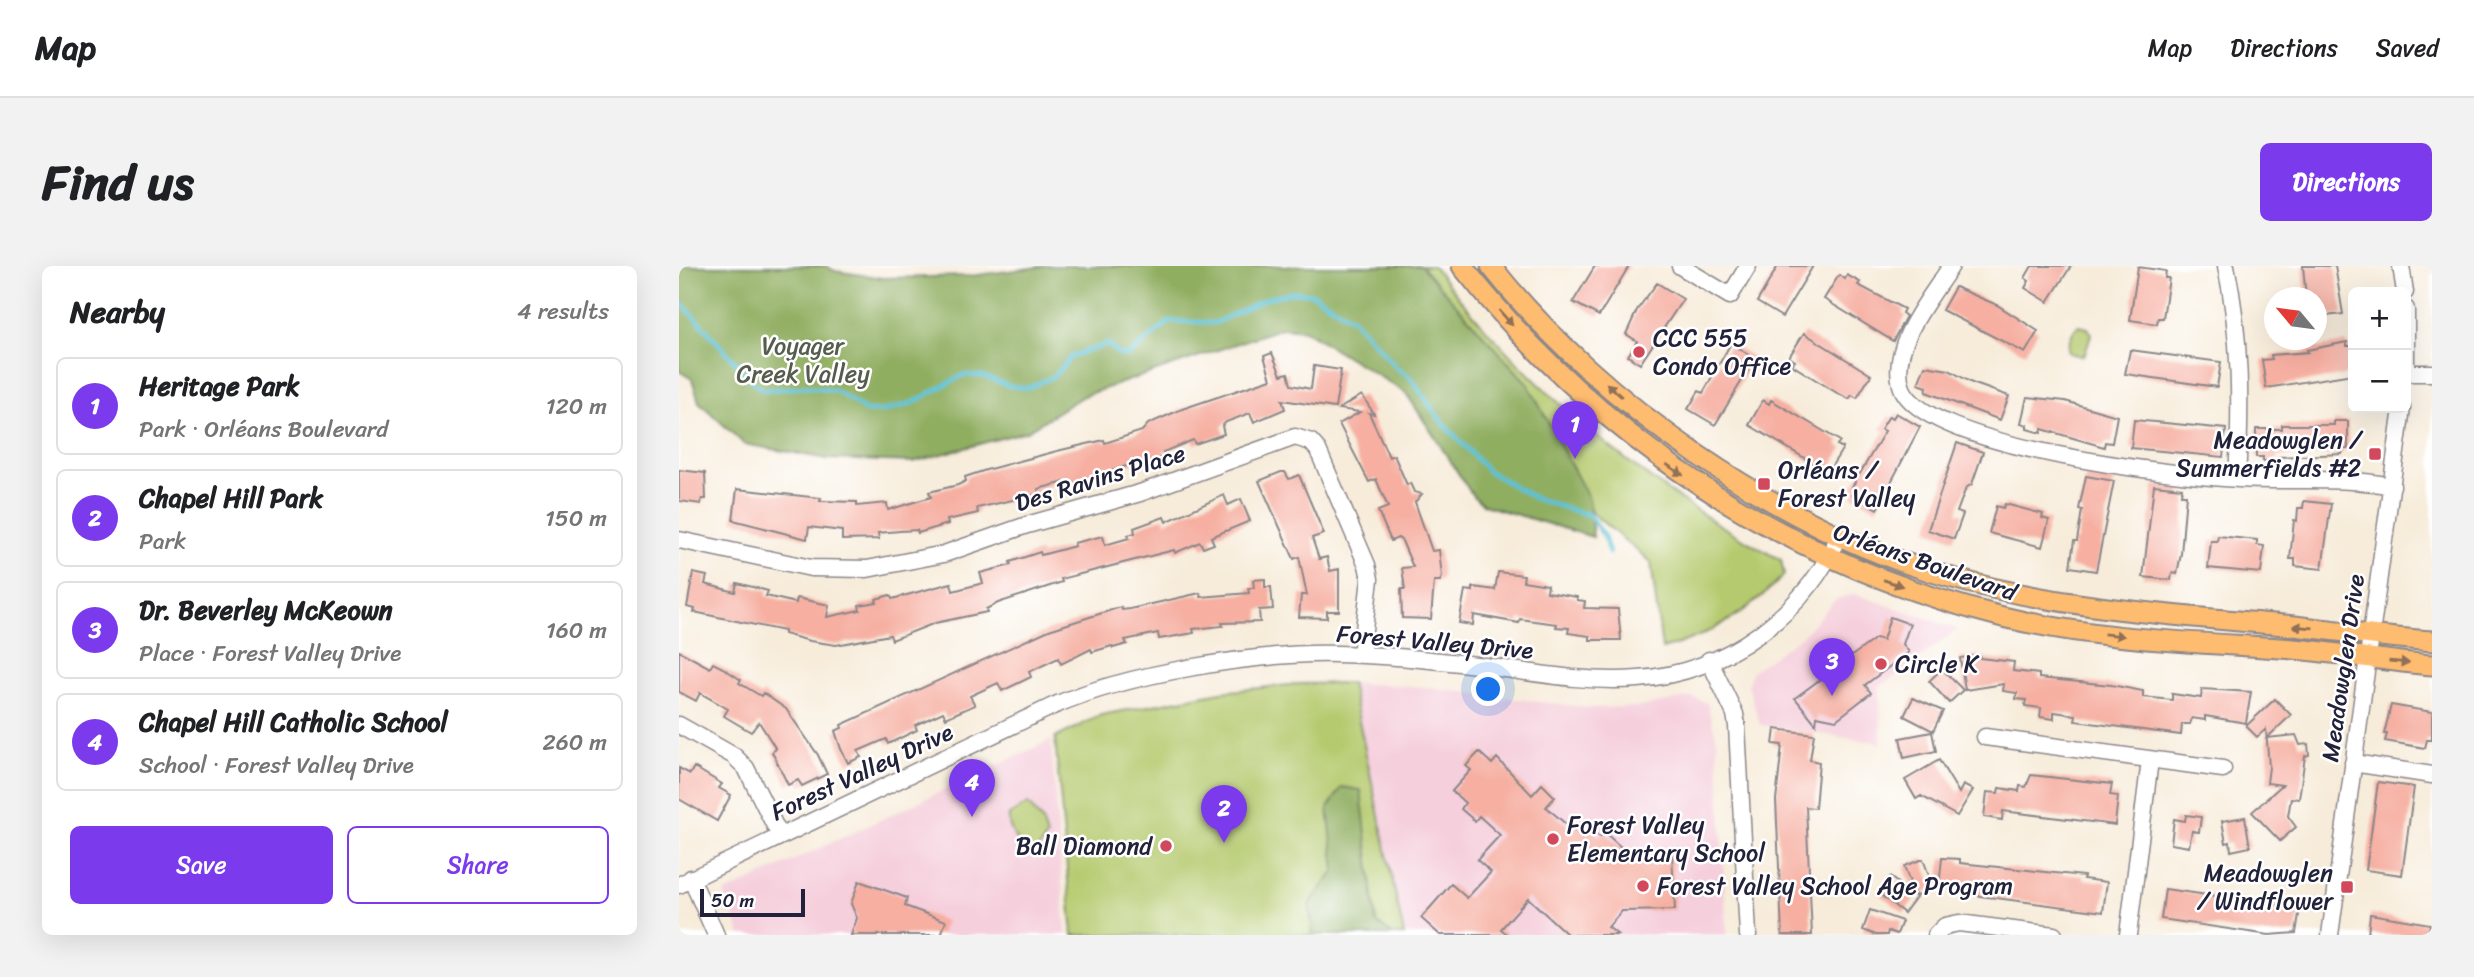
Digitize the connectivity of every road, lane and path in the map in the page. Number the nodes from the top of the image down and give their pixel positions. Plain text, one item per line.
1 (1462, 266) edge
2 (1491, 266) edge
3 (1680, 266) edge
4 (1748, 266) edge
5 (1951, 266) edge
6 (2226, 266) edge
7 (2401, 266) edge
8 (2404, 287) edge
9 (2411, 373) edge
10 (2432, 373) edge
11 (2401, 413) edge
12 (2238, 479) junction
13 (2392, 486) junction
14 (1839, 536) junction
15 (679, 540) edge
16 (1830, 558) junction
17 (2370, 635) junction
18 (2432, 642) edge
19 (1361, 655) junction
20 (2367, 657) junction
21 (1709, 660) junction
22 (2432, 665) edge
23 (679, 725) edge
24 (1985, 737) dead end
25 (2150, 760) junction
26 (2353, 763) junction
27 (2223, 769) dead end
28 (2432, 775) edge
29 (781, 836) junction
30 (685, 882) edge
31 (716, 935) edge
32 (1748, 935) edge
33 (1936, 935) edge
34 (2055, 935) edge
35 (2128, 935) edge
36 (2330, 935) edge

1 -> 16 main road, Orléans Boulevard
14 -> 2 main road, Orléans Boulevard
3 - 4 street
5 - 12 street
6 - 12 street
7 - 8 street
9 - 10 street
11 - 13 street, Meadowglen Drive
12 - 13 street
13 - 17 street, Meadowglen Drive
14 - 16 street, Forest Valley Drive
17 -> 14 main road, Orléans Boulevard
15 - 19 street, Des Ravins Place
16 -> 20 main road, Orléans Boulevard
16 - 21 street, Forest Valley Drive
17 - 18 main road, Orléans Boulevard
17 - 20 street, Meadowglen Drive
19 - 21 street, Forest Valley Drive
19 - 29 street, Forest Valley Drive
20 -> 22 main road, Orléans Boulevard
20 - 26 street, Meadowglen Drive
21 - 32 street
23 - 29 street
24 - 25 street
25 - 27 street
25 - 35 street
26 - 28 street
26 - 36 street, Meadowglen Drive
29 - 30 street, Forest Valley Drive
30 - 31 street
33 - 34 street

